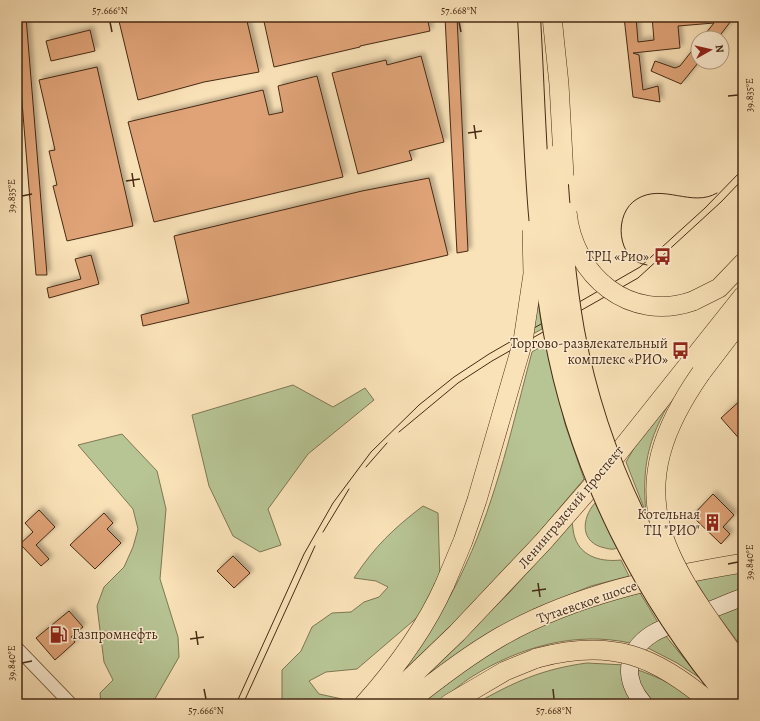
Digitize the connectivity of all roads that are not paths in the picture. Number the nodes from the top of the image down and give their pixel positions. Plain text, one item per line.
1 (520, 17) edge
2 (529, 17) edge
3 (552, 17) edge
4 (555, 157) dead end
5 (743, 263) edge
6 (743, 296) edge
7 (743, 318) edge
8 (743, 563) edge
9 (743, 597) edge
10 (17, 648) edge
11 (743, 667) edge
12 (743, 684) edge
13 (743, 695) edge
14 (743, 701) edge
15 (71, 704) edge
16 (364, 704) edge
17 (383, 704) edge
18 (406, 704) edge
19 (449, 704) edge
20 (644, 704) edge
21 (712, 704) edge
22 (721, 704) edge
23 (737, 704) edge

1 - 16 main road, bridge
2 - 23 highway, bridge
3 - 5 main road, bridge
4 - 12 highway, bridge
6 - 17 main road, Ленинградский проспект
7 - 11 main road, bridge
8 - 18 main road, Тутаевское шоссе
9 - 20 street
10 - 15 street
13 - 22 street
14 - 23 main road
19 - 21 main road, bridge

